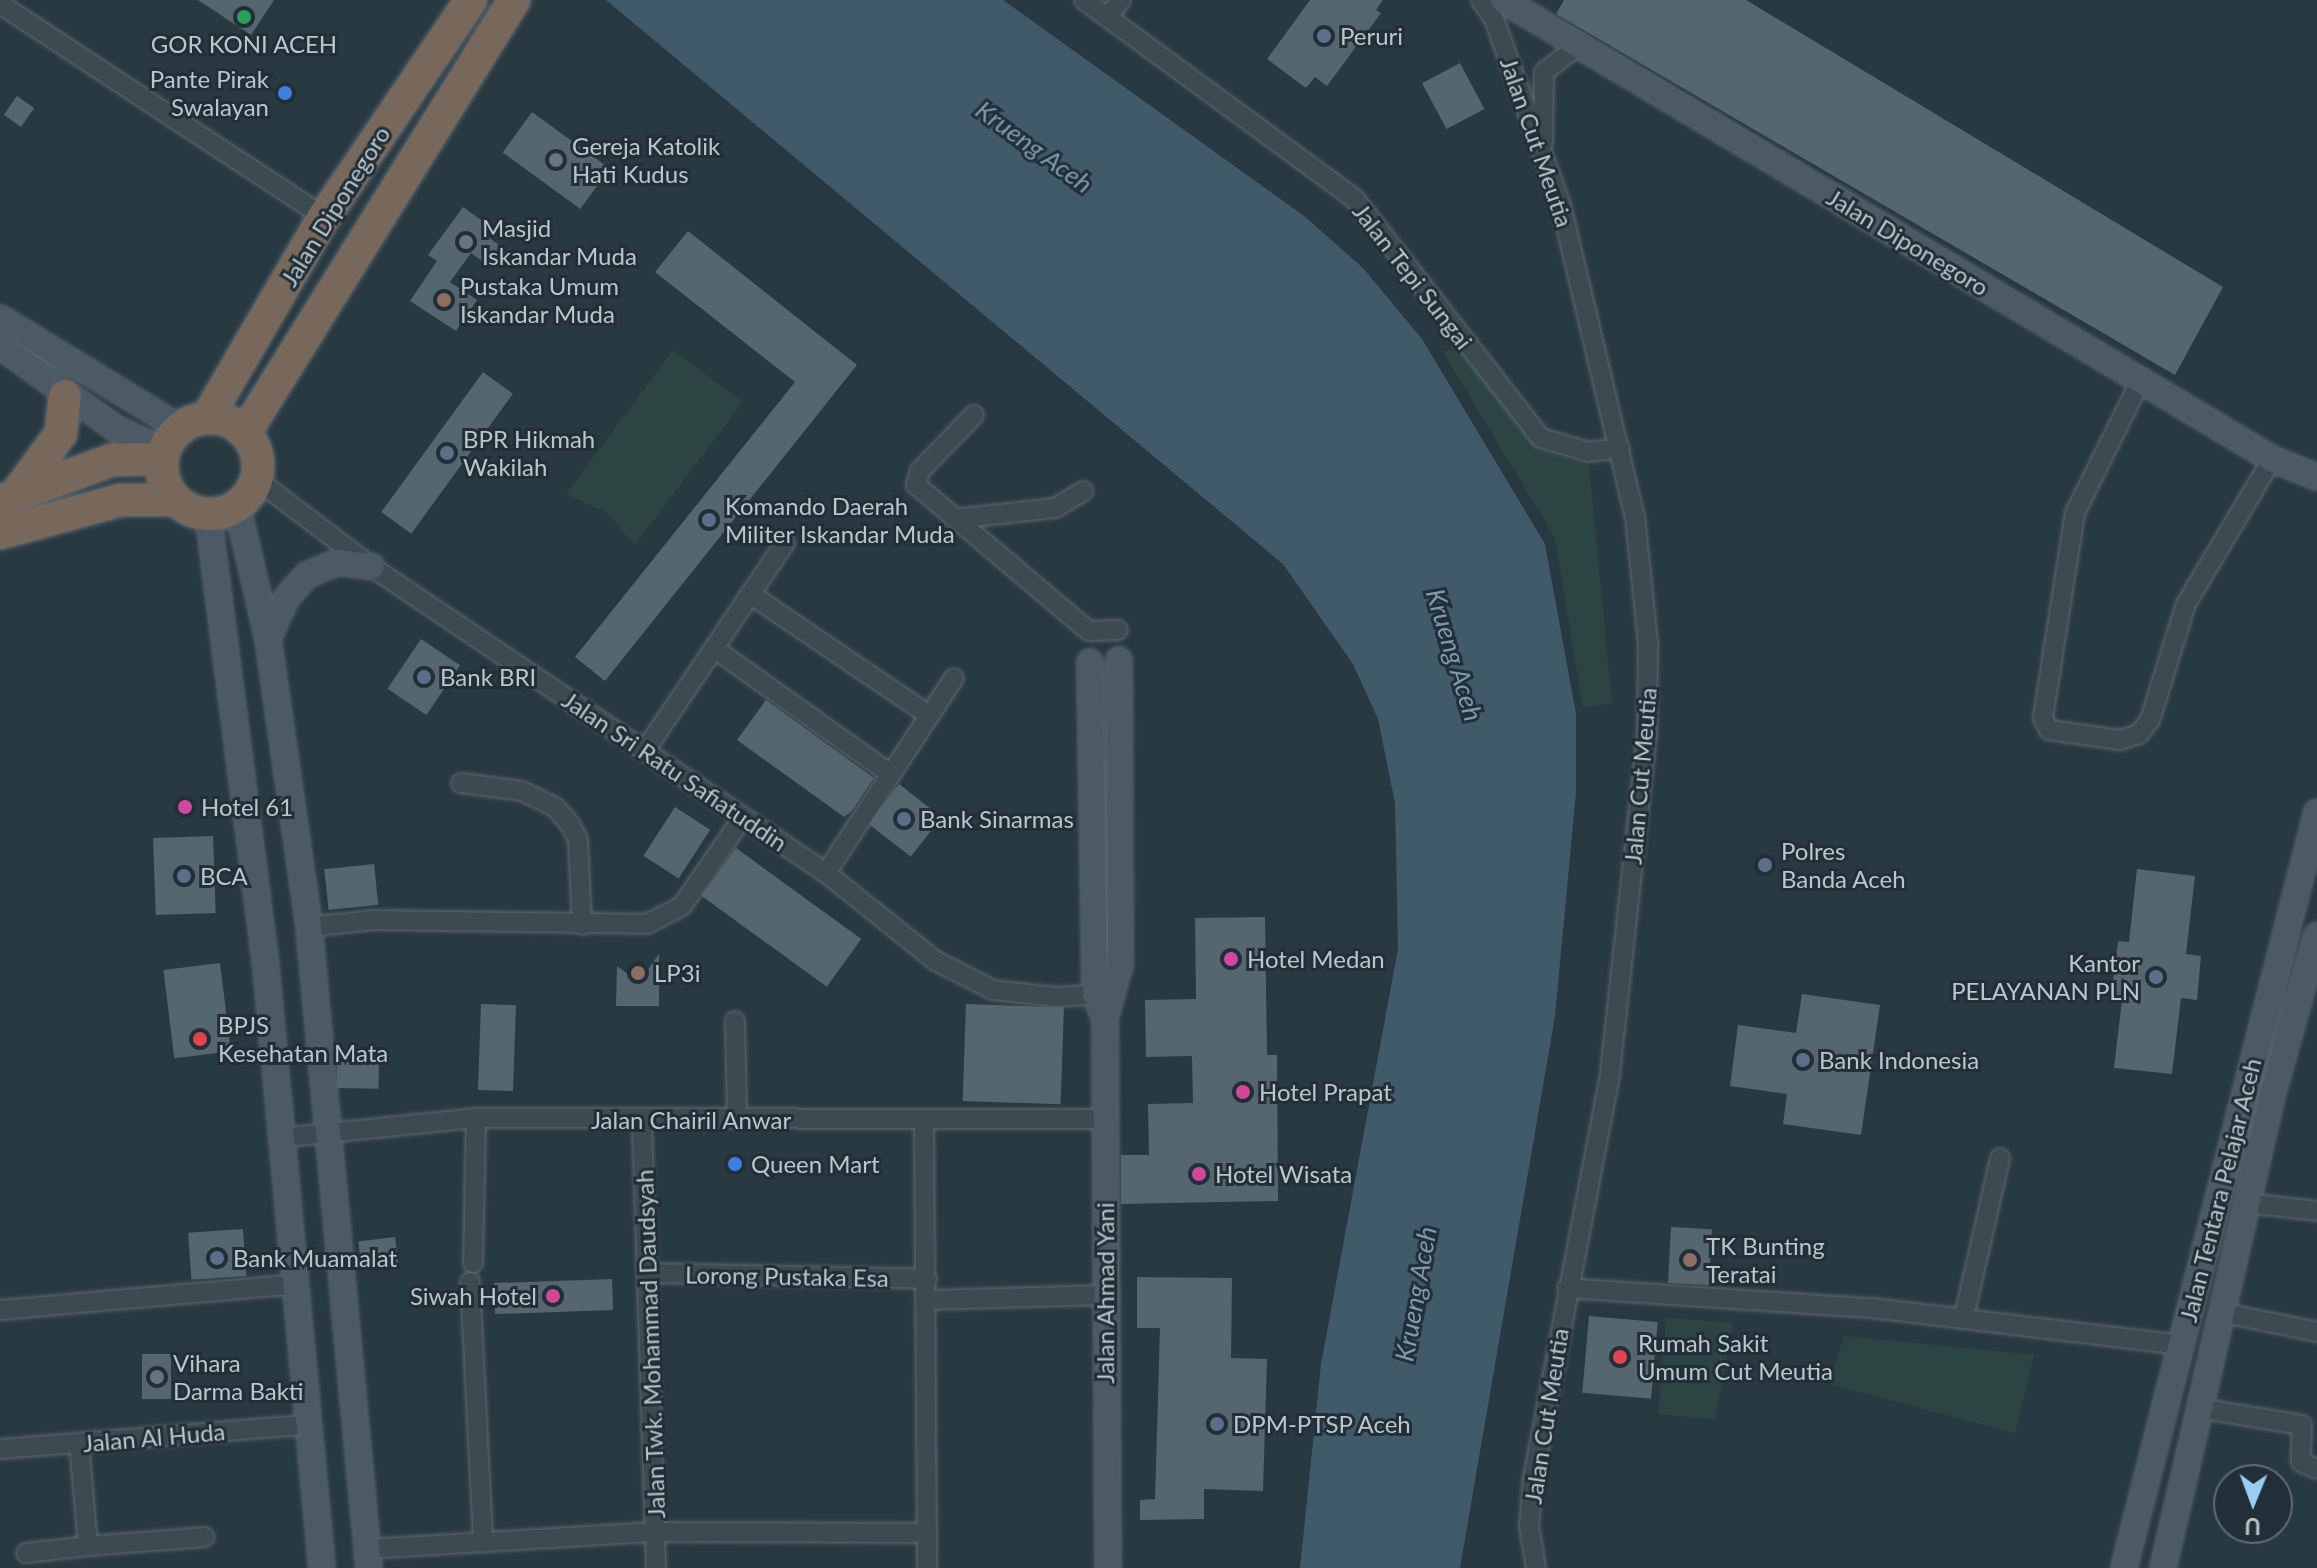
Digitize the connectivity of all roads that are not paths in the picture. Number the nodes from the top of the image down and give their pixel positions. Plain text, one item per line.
1 (1084, 0) edge
2 (1121, 0) edge
3 (1481, 0) edge
4 (1503, 0) edge
5 (470, 1) edge
6 (0, 4) edge
7 (507, 9) edge
8 (1108, 17) junction
9 (1580, 44) junction
10 (1543, 161) junction
11 (324, 217) junction
12 (0, 318) edge
13 (0, 346) edge
14 (2140, 382) junction
15 (65, 396) junction
16 (974, 415) dead end
17 (245, 433) junction
18 (178, 439) junction
19 (1620, 448) junction
20 (2272, 459) junction
21 (2317, 477) edge
22 (256, 479) junction
23 (1083, 491) dead end
24 (7, 498) edge
25 (175, 500) junction
26 (222, 510) junction
27 (954, 519) junction
28 (0, 533) edge
29 (785, 543) dead end
30 (372, 567) junction
31 (750, 594) junction
32 (1118, 630) dead end
33 (268, 638) junction
34 (715, 649) junction
35 (1119, 660) dead end
36 (1090, 662) dead end
37 (954, 678) dead end
38 (930, 716) junction
39 (1092, 736) junction
40 (1121, 737) junction
41 (646, 749) junction
42 (890, 774) junction
43 (461, 783) dead end
44 (2317, 812) edge
45 (743, 817) junction
46 (826, 873) junction
47 (582, 925) junction
48 (309, 927) junction
49 (2317, 935) edge
50 (1105, 994) junction
51 (735, 1021) dead end
52 (2243, 1098) junction
53 (2271, 1099) junction
54 (476, 1118) junction
55 (1104, 1119) junction
56 (737, 1120) junction
57 (642, 1121) junction
58 (924, 1122) junction
59 (329, 1128) junction
60 (279, 1138) junction
61 (2000, 1158) dead end
62 (2246, 1203) junction
63 (2317, 1211) edge
64 (647, 1273) junction
65 (927, 1279) junction
66 (295, 1284) junction
67 (1567, 1288) junction
68 (1105, 1295) junction
69 (928, 1300) junction
70 (0, 1310) edge
71 (2224, 1313) junction
72 (1964, 1317) junction
73 (2317, 1332) edge
74 (2182, 1345) junction
75 (2204, 1409) junction
76 (308, 1425) junction
77 (79, 1443) junction
78 (0, 1449) edge
79 (2317, 1469) edge
80 (656, 1532) junction
81 (927, 1533) junction
82 (205, 1537) dead end
83 (483, 1543) junction
84 (88, 1546) junction
85 (26, 1553) dead end
86 (368, 1559) edge
87 (322, 1568) edge
88 (656, 1568) edge
89 (927, 1568) edge
90 (1108, 1568) edge
91 (1536, 1568) edge
92 (2124, 1568) edge
93 (2163, 1568) edge

1 - 8 street, Jalan Tepi Sungai
2 - 8 street
3 - 10 street, Jalan Cut Meutia
4 - 9 main road, Jalan Diponegoro
5 - 7 main road
5 - 11 highway, Jalan Diponegoro
6 - 11 street
7 - 17 highway
8 - 19 street, Jalan Tepi Sungai
9 - 10 street
9 - 14 main road, Jalan Diponegoro
10 - 19 street, Jalan Cut Meutia
11 - 18 highway, Jalan Diponegoro
12 - 18 main road
13 - 15 main road
14 - 20 main road, Jalan Diponegoro
14 - 20 street
15 - 18 main road
15 - 24 highway
16 - 27 street
17 - 18 highway
17 - 22 highway
18 - 24 highway
18 - 25 highway
19 - 67 street, Jalan Cut Meutia
20 - 21 main road, Jalan Diponegoro
22 - 26 highway
22 - 30 street, Jalan Sri Ratu Safiatuddin
23 - 27 street
25 - 26 highway
25 - 28 highway
26 - 33 main road
26 - 60 main road
27 - 32 street
29 - 31 street
30 - 33 main road
30 - 41 street, Jalan Sri Ratu Safiatuddin
31 - 34 street
31 - 38 street
33 - 48 main road
34 - 41 street
34 - 42 street
35 - 40 main road
36 - 39 main road, Jalan Ahmad Yani
37 - 38 street
38 - 42 street
39 - 40 main road
39 - 50 main road, Jalan Ahmad Yani
40 - 50 main road
41 - 45 street, Jalan Sri Ratu Safiatuddin
42 - 46 street
43 - 47 street
44 - 52 main road, Jalan Tentara Pelajar Aceh
45 - 46 street, Jalan Sri Ratu Safiatuddin
45 - 47 street
46 - 50 street, Jalan Sri Ratu Safiatuddin
47 - 48 street
48 - 59 main road
49 - 53 main road, Jalan Tentara Pelajar Aceh
50 - 55 main road, Jalan Ahmad Yani
51 - 56 street
52 - 53 main road
52 - 74 main road, Jalan Tentara Pelajar Aceh
53 - 62 main road, Jalan Tentara Pelajar Aceh
54 - 57 street, Jalan Chairil Anwar
54 - 59 street, Jalan Chairil Anwar
54 - 83 street
55 - 58 street, Jalan Chairil Anwar
55 - 68 main road, Jalan Ahmad Yani
56 - 57 street, Jalan Chairil Anwar
56 - 58 street, Jalan Chairil Anwar
57 - 64 street, Jalan Twk. Mohammad Daudsyah
58 - 65 street
59 - 60 street, Jalan Chairil Anwar
59 - 86 main road
60 - 66 main road
61 - 72 street
62 - 63 street
62 - 71 main road, Jalan Tentara Pelajar Aceh
64 - 65 street, Lorong Pustaka Esa
64 - 80 street, Jalan Twk. Mohammad Daudsyah
65 - 69 street
66 - 70 street
66 - 76 main road
67 - 72 street
67 - 91 street, Jalan Cut Meutia
68 - 69 street
68 - 90 main road, Jalan Ahmad Yani
69 - 81 street
71 - 73 street
71 - 75 main road, Jalan Tentara Pelajar Aceh
72 - 74 street
74 - 92 main road, Jalan Tentara Pelajar Aceh
75 - 79 street
75 - 93 main road, Jalan Tentara Pelajar Aceh
76 - 77 street, Jalan Al Huda
76 - 87 main road
77 - 78 street, Jalan Al Huda
77 - 84 street
80 - 81 street
80 - 83 street
80 - 88 street, Jalan Twk. Mohammad Daudsyah
81 - 89 street
82 - 84 street
83 - 86 street
84 - 85 street

